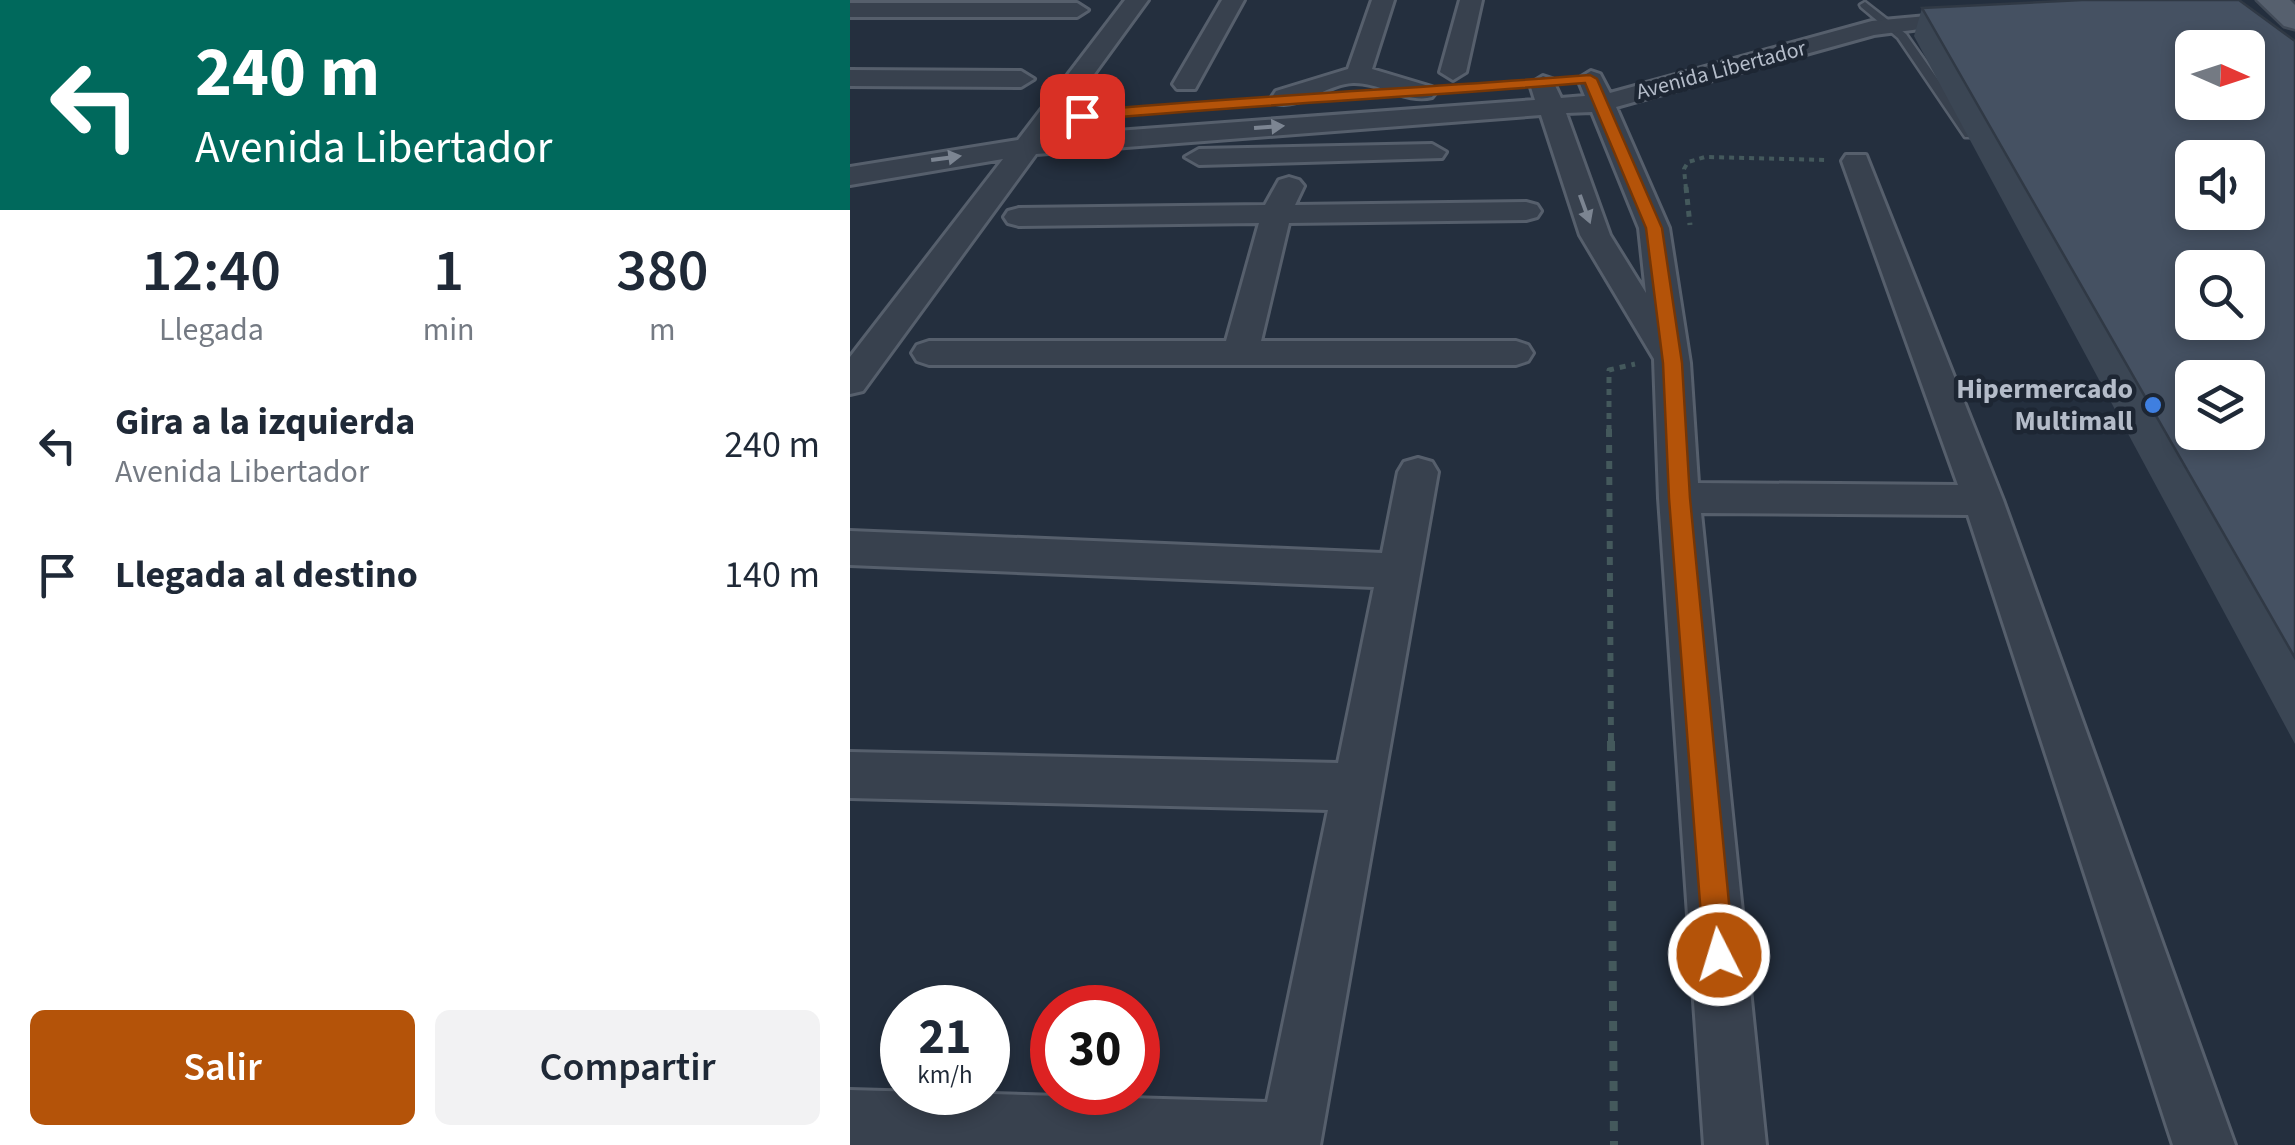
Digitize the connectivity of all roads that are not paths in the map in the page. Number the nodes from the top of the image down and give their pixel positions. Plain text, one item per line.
1 (859, 0) edge
2 (1137, 0) edge
3 (1233, 0) edge
4 (1383, 0) edge
5 (1471, 0) edge
6 (1934, 0) edge
7 (1865, 5) junction
8 (2259, 8) edge
9 (850, 9) edge
10 (1077, 10) dead end
11 (1994, 15) edge
12 (2295, 20) edge
13 (1892, 26) junction
14 (2285, 49) edge
15 (1359, 72) junction
16 (1453, 72) dead end
17 (850, 78) edge
18 (1021, 79) dead end
19 (1596, 91) junction
20 (1423, 92) junction
21 (1322, 96) junction
22 (1547, 97) junction
23 (1188, 98) dead end
24 (1088, 115) dead end
25 (1051, 119) junction
26 (1314, 123) junction
27 (1618, 141) junction
28 (1976, 142) edge
29 (1030, 146) junction
30 (1564, 147) junction
31 (850, 152) edge
32 (1432, 152) dead end
33 (1159, 157) dead end
34 (1302, 158) junction
35 (1856, 161) road end
36 (850, 176) edge
37 (1526, 211) dead end
38 (1277, 212) junction
39 (1019, 217) dead end
40 (929, 353) dead end
41 (1516, 353) dead end
42 (1240, 354) junction
43 (1672, 363) junction
44 (850, 382) edge
45 (1418, 472) dead end
46 (1680, 498) junction
47 (1983, 500) junction
48 (850, 548) edge
49 (1399, 571) junction
50 (850, 775) edge
51 (1358, 787) junction
52 (850, 1121) edge
53 (1290, 1140) edge
54 (1735, 1145) edge
55 (2204, 1145) edge

1 - 9 street
2 - 25 street
3 - 23 street
4 - 15 street
5 - 16 street
6 - 7 street, Avenida Libertador
7 - 13 lane
7 - 19 street, Avenida Libertador
8 - 12 main road
8 - 14 main road
9 - 10 street
11 - 13 street, Avenida Libertador
13 - 19 street, Avenida Libertador
13 - 28 lane
15 - 20 street
15 - 21 street, Avenida Libertador
17 - 18 street
19 - 22 street, Avenida Libertador
19 - 27 street
20 - 21 street, Avenida Libertador
20 - 22 street, Avenida Libertador
21 - 26 street
22 - 26 street, Avenida Libertador
22 - 30 street
24 - 25 street
25 - 29 street
25 - 31 street
29 -> 26 street, Avenida Libertador
26 - 34 street
27 - 30 street
27 - 43 street
36 -> 29 street, Avenida Libertador
29 - 44 street
30 -> 43 street
32 - 34 street
33 - 34 street
34 - 38 street
35 - 47 street
37 - 38 street
38 - 39 street
38 - 42 street
40 - 42 street
41 - 42 street
43 - 46 street
45 - 49 street
46 - 47 street
46 - 54 street
47 - 55 street
48 - 49 street
49 - 51 street
50 - 51 street
51 - 53 street
52 - 53 street

